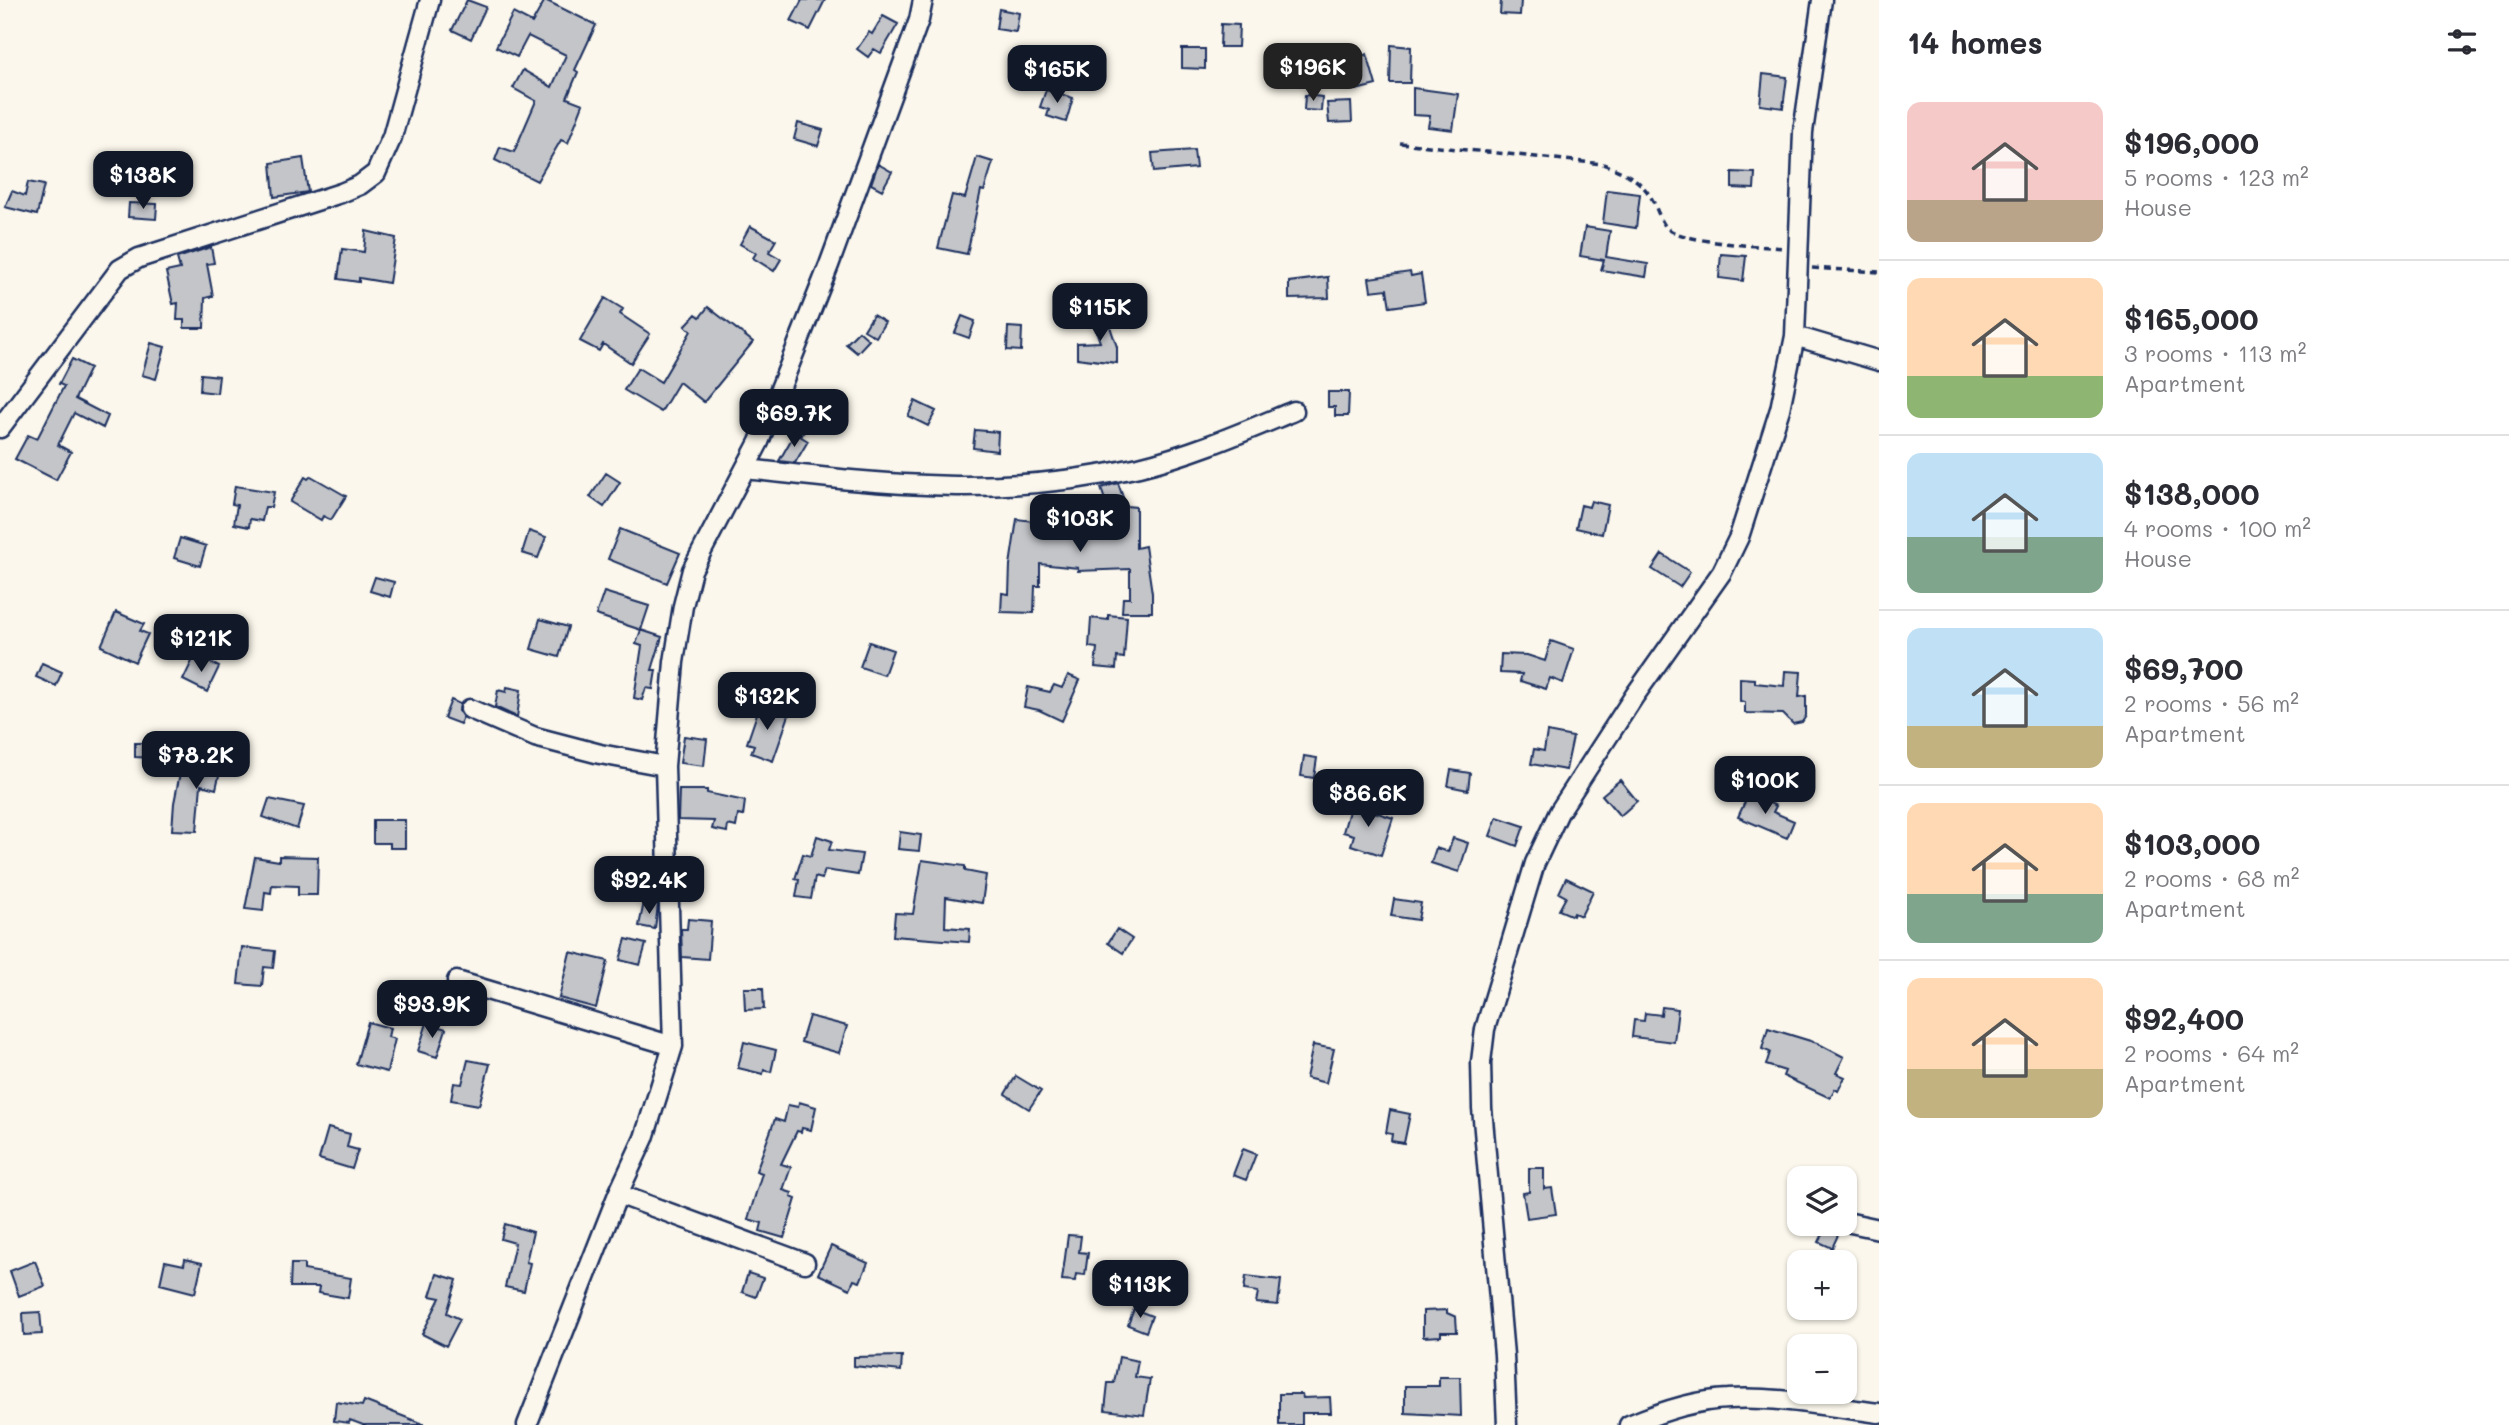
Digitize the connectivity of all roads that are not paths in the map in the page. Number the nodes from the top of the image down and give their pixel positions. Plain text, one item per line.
1 (430, 0) edge
2 (923, 0) edge
3 (1822, 0) edge
4 (1795, 336) junction
5 (1879, 361) edge
6 (1294, 411) dead end
7 (0, 428) edge
8 (746, 469) junction
9 (470, 709) dead end
10 (665, 765) junction
11 (457, 981) dead end
12 (673, 1046) junction
13 (618, 1194) junction
14 (1857, 1224) edge
15 (1879, 1229) edge
16 (805, 1263) dead end
17 (1879, 1413) edge
18 (527, 1425) edge
19 (1507, 1425) edge
20 (1629, 1425) edge

1 - 7 street
2 - 8 street
3 - 4 street
4 - 5 street
4 - 19 street
6 - 8 street
8 - 10 street
9 - 10 street
10 - 12 street
11 - 12 street
12 - 13 street
13 - 16 street
13 - 18 street
14 - 15 street
17 - 20 street

